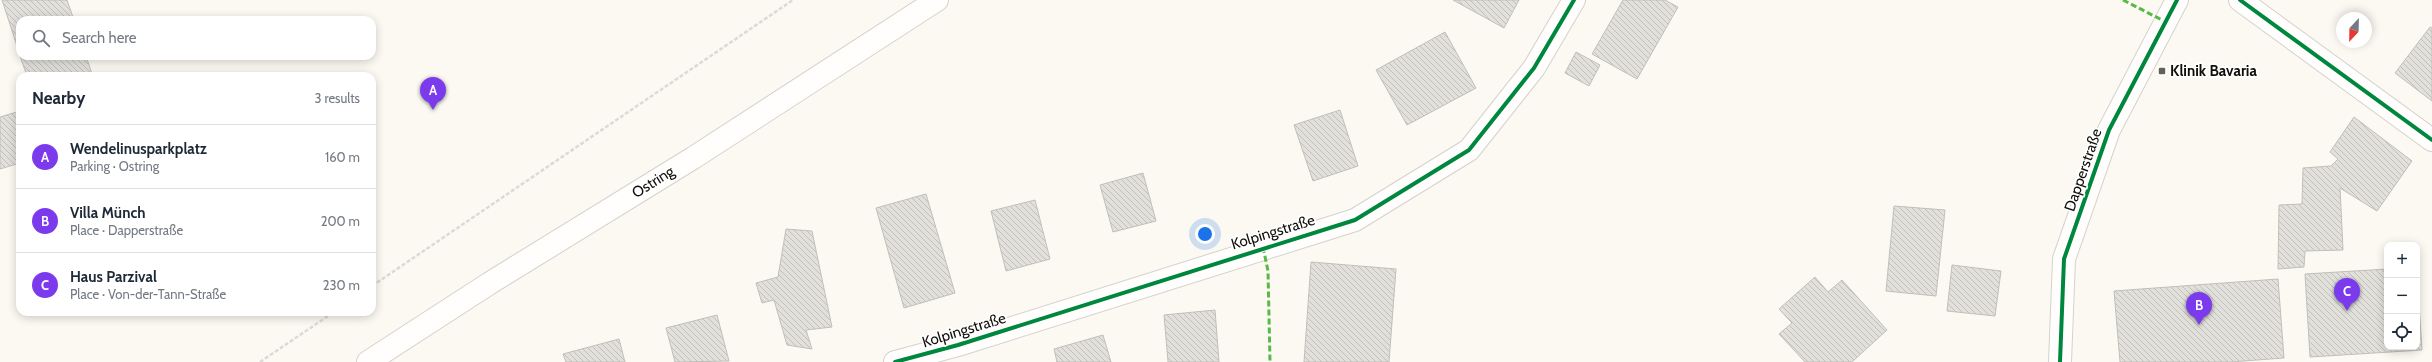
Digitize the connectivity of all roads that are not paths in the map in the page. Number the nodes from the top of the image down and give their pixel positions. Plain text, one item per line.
1 (937, 0) edge
2 (1574, 0) edge
3 (2177, 0) edge
4 (2240, 0) edge
5 (2432, 140) edge
6 (368, 362) edge
7 (895, 362) edge
8 (2060, 362) edge

1 - 6 street, Ostring
2 - 7 street, Kolpingstraße
3 - 8 street, Dapperstraße
4 - 5 street

